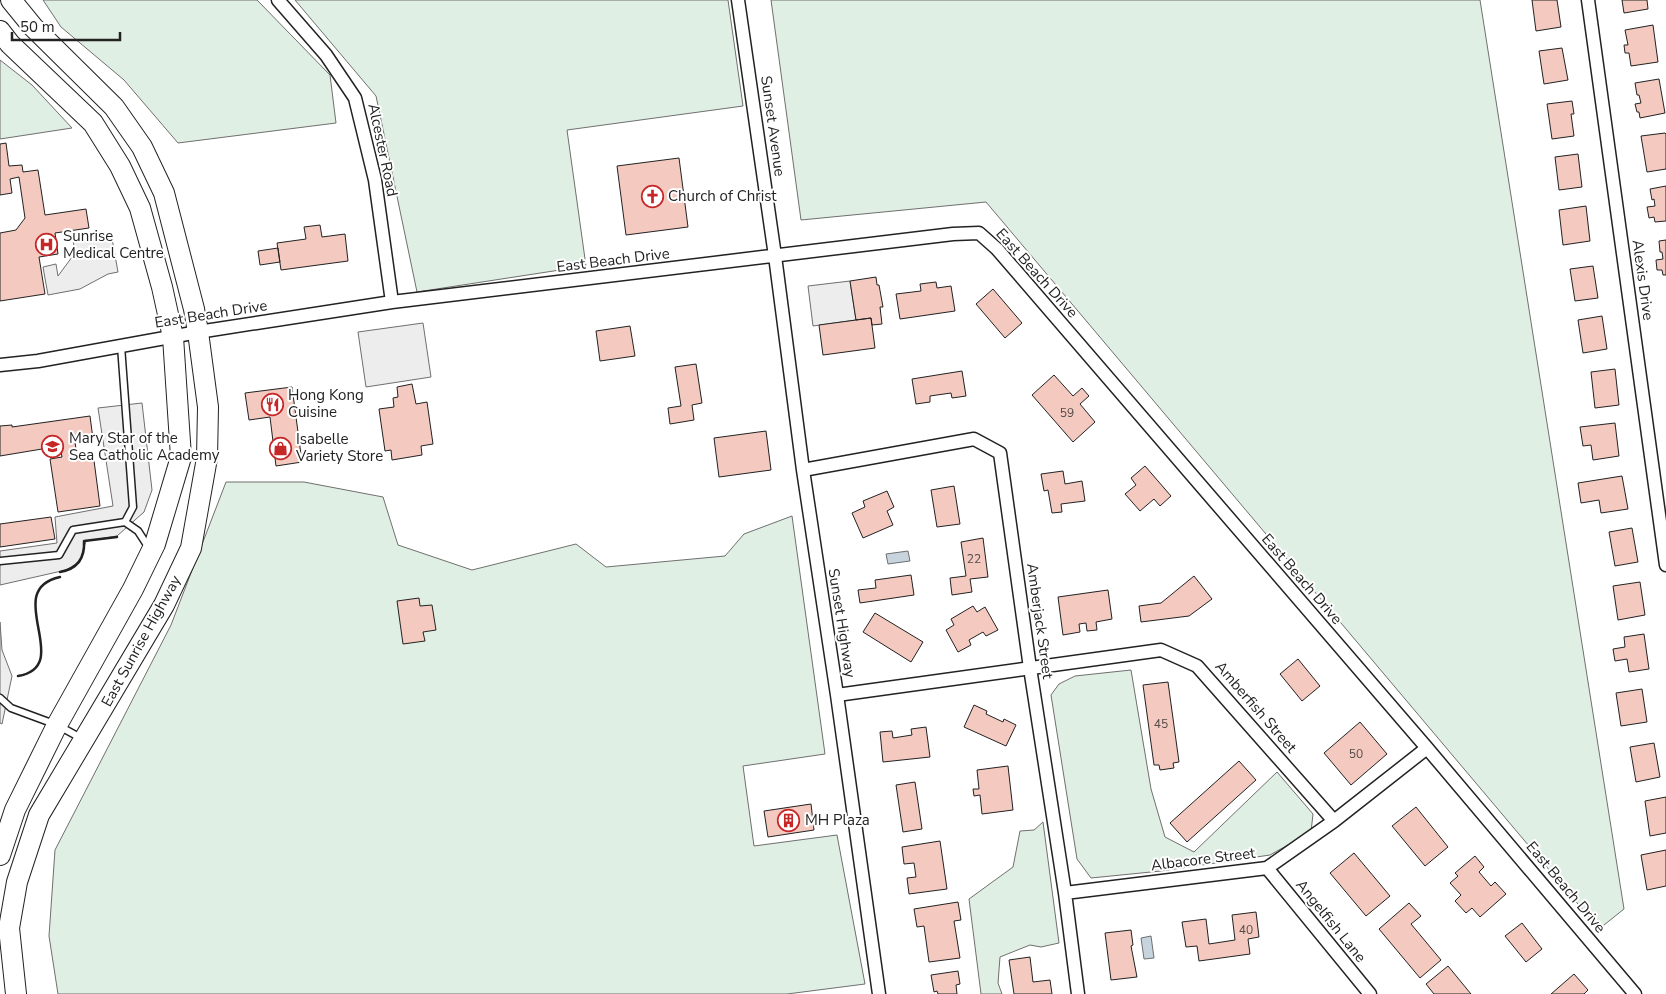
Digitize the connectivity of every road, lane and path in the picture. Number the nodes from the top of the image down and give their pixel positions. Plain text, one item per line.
1 (11, 0) edge
2 (278, 0) edge
3 (738, 0) edge
4 (1588, 0) edge
5 (0, 31) edge
6 (775, 256) junction
7 (392, 302) junction
8 (198, 332) junction
9 (173, 337) junction
10 (121, 346) junction
11 (0, 365) edge
12 (803, 470) junction
13 (125, 522) junction
14 (152, 551) junction
15 (0, 562) edge
16 (1666, 565) edge
17 (1030, 668) junction
18 (837, 695) junction
19 (0, 698) edge
20 (58, 725) junction
21 (84, 740) junction
22 (1426, 748) junction
23 (1334, 820) junction
24 (0, 855) edge
25 (1267, 868) junction
26 (1065, 893) junction
27 (16, 994) edge
28 (878, 994) edge
29 (1078, 994) edge
30 (1370, 994) edge
31 (1635, 994) edge

1 - 8 main road, East Sunrise Highway
2 - 7 street, Alcester Road
3 - 6 street, Sunset Avenue
4 - 16 street, Alexis Drive
5 - 9 main road
6 - 7 street, East Beach Drive
6 - 12 street, Sunset Highway
6 - 22 street, East Beach Drive
7 - 8 street, East Beach Drive
8 - 9 street, East Beach Drive
8 - 21 main road, East Sunrise Highway
9 - 10 street, East Beach Drive
9 - 14 main road
10 - 11 street, East Beach Drive
10 - 13 lane
12 - 17 street, Amberjack Street
12 - 18 street, Sunset Highway
13 - 14 lane
13 - 15 lane
14 - 20 main road
17 - 18 street, Amberfish Street
17 - 23 street, Amberfish Street
17 - 26 street, Amberjack Street
18 - 28 street, Sunset Highway
19 - 20 lane
20 - 21 lane
20 - 24 main road
21 - 27 main road, East Sunrise Highway
22 - 23 street, Albacore Street
22 - 31 street, East Beach Drive
23 - 25 street, Albacore Street
25 - 26 street, Albacore Street
25 - 30 street, Angelfish Lane
26 - 29 street, Amberjack Street

